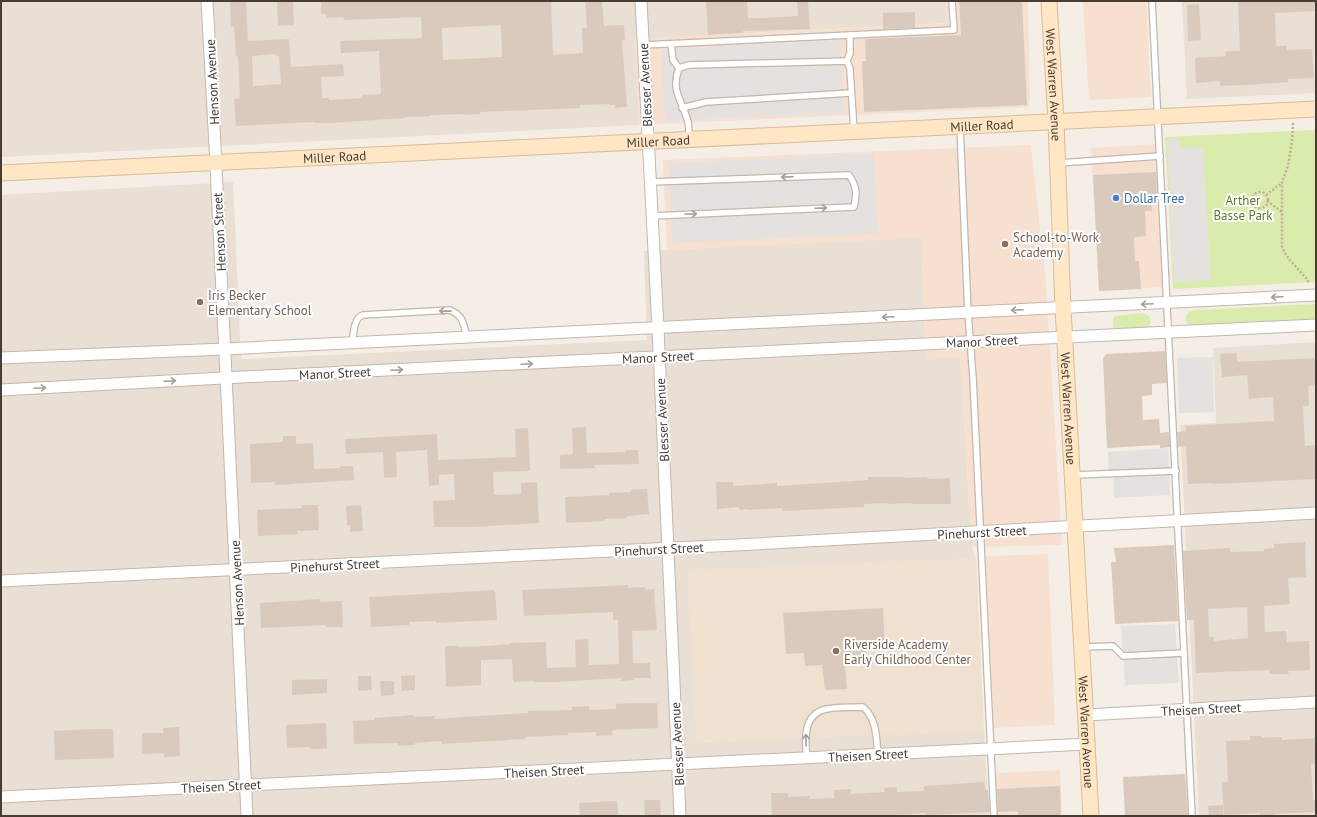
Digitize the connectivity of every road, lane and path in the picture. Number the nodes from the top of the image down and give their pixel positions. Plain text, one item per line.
1 (207, 1) edge
2 (641, 1) edge
3 (952, 1) edge
4 (1049, 1) edge
5 (1152, 1) edge
6 (850, 35) junction
7 (671, 44) junction
8 (643, 45) junction
9 (847, 61) junction
10 (679, 68) junction
11 (851, 93) junction
12 (682, 108) junction
13 (1316, 109) edge
14 (1159, 117) junction
15 (1056, 122) junction
16 (1293, 124) dead end
17 (960, 127) junction
18 (854, 132) junction
19 (690, 140) junction
20 (648, 142) junction
21 (1160, 156) junction
22 (216, 163) junction
23 (1057, 163) junction
24 (1, 173) edge
25 (650, 182) junction
26 (1282, 182) junction
27 (1266, 195) junction
28 (1267, 201) junction
29 (1282, 212) junction
30 (652, 216) junction
31 (1312, 296) edge
32 (1168, 303) junction
33 (1063, 308) junction
34 (968, 313) junction
35 (1316, 325) edge
36 (658, 328) junction
37 (1169, 332) junction
38 (1064, 337) junction
39 (467, 338) junction
40 (970, 342) junction
41 (352, 343) junction
42 (225, 349) junction
43 (659, 357) junction
44 (1, 358) edge
45 (226, 378) junction
46 (1, 390) edge
47 (1176, 471) junction
48 (1072, 475) junction
49 (1316, 513) edge
50 (1178, 521) junction
51 (1076, 527) junction
52 (980, 532) junction
53 (668, 548) junction
54 (236, 570) junction
55 (1, 581) edge
56 (1082, 647) junction
57 (1184, 653) junction
58 (1316, 702) edge
59 (1187, 709) junction
60 (1086, 715) junction
61 (1088, 744) junction
62 (991, 748) junction
63 (878, 754) junction
64 (807, 758) junction
65 (678, 764) junction
66 (246, 785) junction
67 (1, 797) edge
68 (247, 816) edge
69 (680, 816) edge
70 (994, 816) edge
71 (1091, 816) edge
72 (1192, 816) edge

1 - 22 street, Henson Avenue
2 - 8 street, Blesser Avenue
3 - 6 lane
4 - 15 street, West Warren Avenue
5 - 14 lane
6 - 7 lane
6 - 9 lane
7 - 8 lane
7 - 10 lane
8 - 20 street, Blesser Avenue
9 - 10 lane
9 - 11 lane
10 - 12 lane
11 - 12 lane
11 - 18 lane
12 - 19 lane
13 - 14 street, Miller Road
14 - 15 street, Miller Road
14 - 21 lane
15 - 17 street, Miller Road
15 - 23 street, West Warren Avenue
16 - 26 path
17 - 18 street, Miller Road
17 - 34 lane
18 - 19 street, Miller Road
19 - 20 street, Miller Road
20 - 22 street, Miller Road
20 - 25 street, Blesser Avenue
21 - 23 lane
21 - 32 lane
22 - 24 street, Miller Road
22 - 42 street, Henson Street
23 - 33 street, West Warren Avenue
25 - 30 street, Blesser Avenue
30 -> 25 lane
26 - 27 path
26 - 29 path
27 - 28 path
27 - 28 path
28 - 29 path
29 - 31 path
30 - 36 street, Blesser Avenue
31 -> 32 street
32 -> 33 street
32 - 37 lane
33 -> 34 street
33 - 38 street, West Warren Avenue
34 -> 36 street
34 - 40 lane
35 - 37 street, Manor Street
36 - 39 street
36 - 43 street, Blesser Avenue
37 - 38 street, Manor Street
37 - 47 lane
38 - 40 street, Manor Street
38 - 48 street, West Warren Avenue
39 - 41 street
39 -> 41 lane
40 - 43 street, Manor Street
40 - 52 lane
41 - 42 street
42 - 44 street
42 - 45 street, Henson Avenue
45 -> 43 street, Manor Street
43 - 53 street, Blesser Avenue
46 -> 45 street, Manor Street
45 - 54 street, Henson Avenue
47 - 48 lane
47 - 50 lane
48 - 51 street, West Warren Avenue
49 - 50 street, Pinehurst Street
50 - 51 street, Pinehurst Street
50 - 57 lane
51 - 52 street, Pinehurst Street
51 - 56 street, West Warren Avenue
52 - 53 street, Pinehurst Street
52 - 62 lane
53 - 54 street, Pinehurst Street
53 - 65 street, Blesser Avenue
54 - 55 street, Pinehurst Street
54 - 66 street, Henson Avenue
56 - 57 lane
56 - 60 street, West Warren Avenue
57 - 59 lane
58 - 59 street, Theisen Street
59 - 60 street, Theisen Street
59 - 72 lane
60 - 61 street, West Warren Avenue
61 - 62 street, Theisen Street
61 - 71 street, West Warren Avenue
62 - 63 street, Theisen Street
62 - 70 lane
63 - 64 street, Theisen Street
64 -> 63 lane
64 - 65 street, Theisen Street
65 - 66 street, Theisen Street
65 - 69 street, Blesser Avenue
66 - 67 street, Theisen Street
66 - 68 street, Henson Avenue

